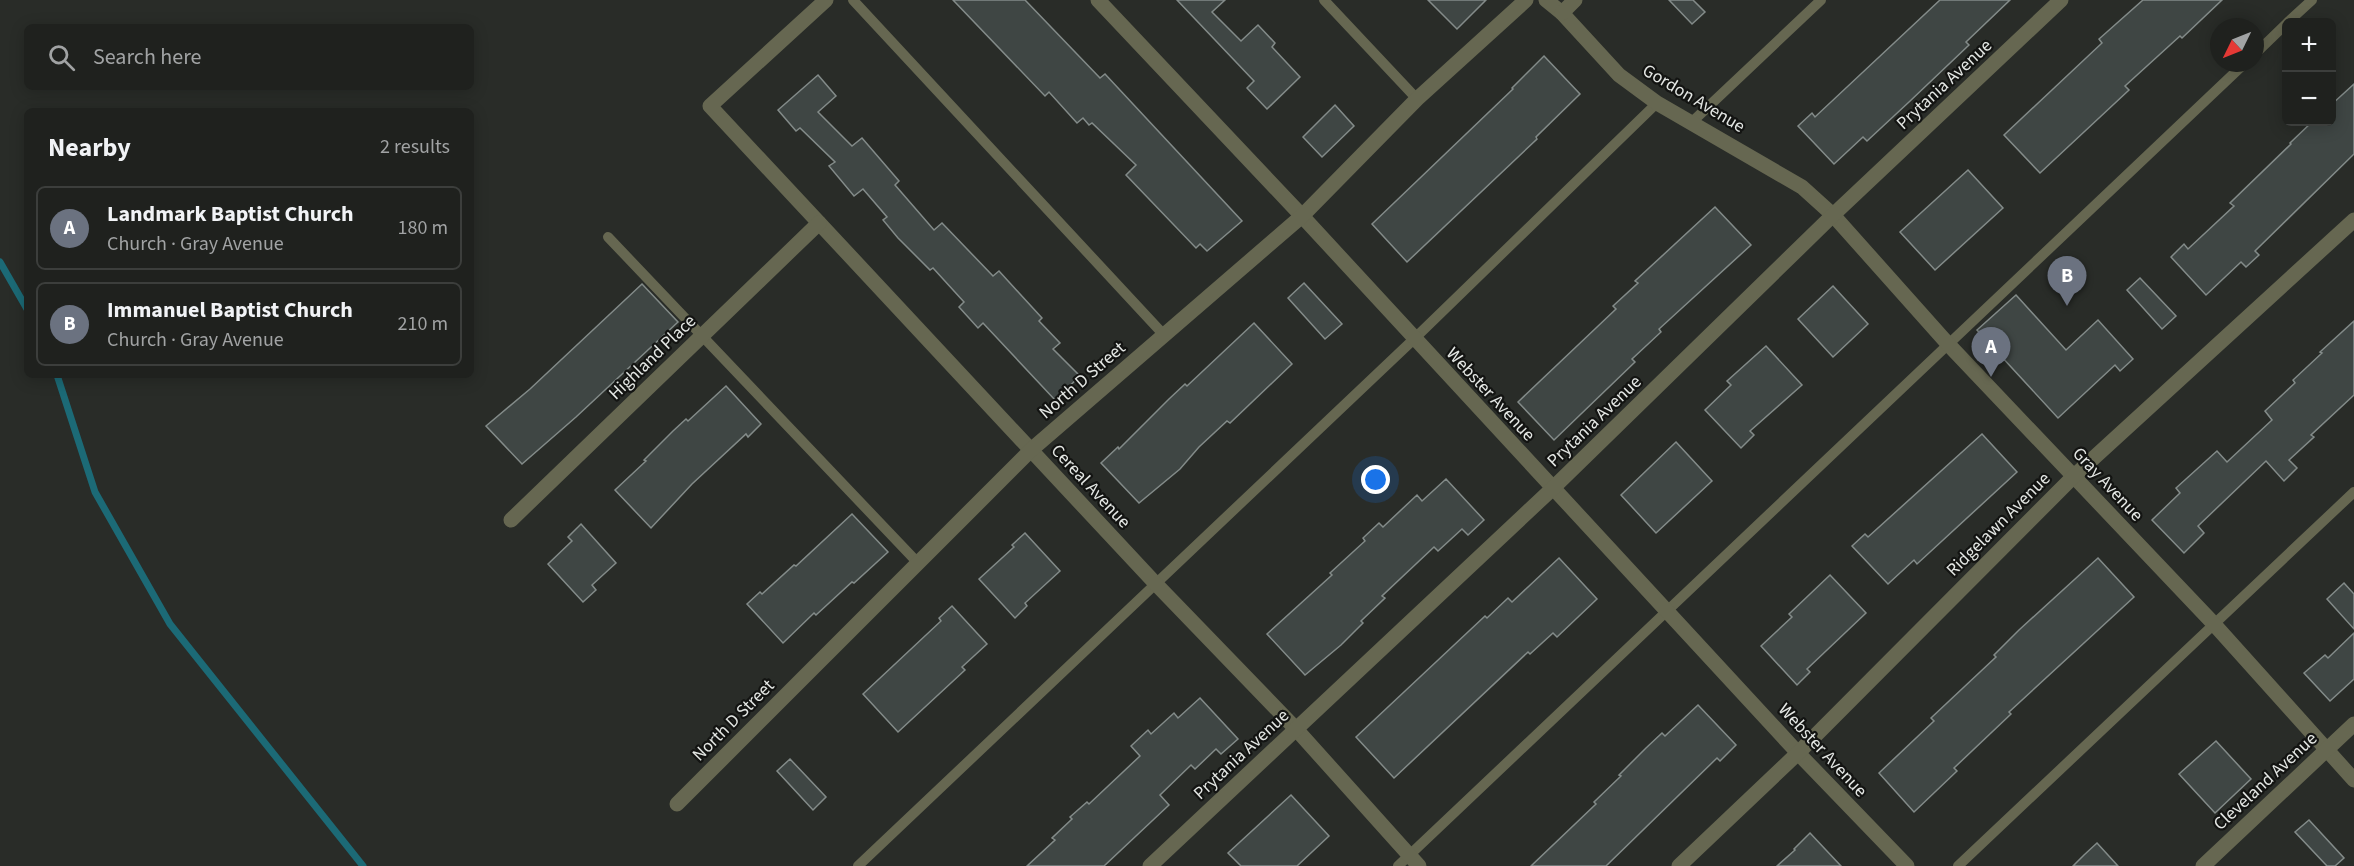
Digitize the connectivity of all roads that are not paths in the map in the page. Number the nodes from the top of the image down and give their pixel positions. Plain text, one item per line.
1 (826, 0) edge
2 (853, 0) edge
3 (1098, 0) edge
4 (1324, 0) edge
5 (1526, 0) edge
6 (1546, 0) edge
7 (1575, 0) edge
8 (1821, 0) edge
9 (2061, 0) edge
10 (2312, 0) edge
11 (1562, 13) junction
12 (2292, 18) edge
13 (2282, 28) edge
14 (2264, 45) edge
15 (2236, 72) edge
16 (1417, 99) junction
17 (1657, 103) junction
18 (1692, 122) junction
19 (1833, 215) junction
20 (1302, 216) junction
21 (2354, 220) edge
22 (819, 223) junction
23 (608, 237) dead end
24 (703, 335) junction
25 (1164, 335) junction
26 (1414, 339) junction
27 (1948, 344) junction
28 (1031, 450) junction
29 (2074, 476) junction
30 (1552, 489) junction
31 (2354, 492) edge
32 (511, 520) dead end
33 (918, 563) junction
34 (1155, 583) junction
35 (1667, 609) junction
36 (2213, 623) junction
37 (2354, 724) edge
38 (1296, 729) junction
39 (2327, 750) junction
40 (1798, 753) junction
41 (2354, 780) edge
42 (677, 804) dead end
43 (1408, 862) edge
44 (858, 866) edge
45 (1150, 866) edge
46 (1679, 866) edge
47 (1907, 866) edge
48 (1958, 866) edge
49 (2203, 866) edge

1 - 22 street, Cereal Avenue
2 - 25 lane
3 - 20 street, Webster Avenue
4 - 16 lane
5 - 16 street, North D Street
6 - 11 street, Gordon Avenue
7 - 11 street
8 - 18 lane
9 - 19 street, Prytania Avenue
10 - 12 lane
11 - 17 street, Gordon Avenue
13 - 14 lane
15 - 27 lane
16 - 20 street, North D Street
17 - 18 street, Gordon Avenue
17 - 26 lane
18 - 19 street, Gordon Avenue
19 - 27 street, Gray Avenue
19 - 30 street, Prytania Avenue
20 - 25 street, North D Street
20 - 26 street, Webster Avenue
21 - 29 street, Ridgelawn Avenue
22 - 24 street, Highland Place
22 - 28 street, Cereal Avenue
23 - 24 lane
24 - 32 street, Highland Place
24 - 33 lane
25 - 28 street, North D Street
26 - 30 street, Webster Avenue
26 - 34 lane
27 - 29 street, Gray Avenue
27 - 35 lane
28 - 33 street, North D Street
28 - 34 street, Cereal Avenue
29 - 36 street, Gray Avenue
29 - 40 street, Ridgelawn Avenue
30 - 35 street, Webster Avenue
30 - 38 street, Prytania Avenue
31 - 36 lane
33 - 42 street, North D Street
34 - 38 street, Cereal Avenue
34 - 44 lane
35 - 40 street, Webster Avenue
35 - 43 lane
36 - 39 street, Gray Avenue
36 - 48 lane
37 - 39 street, Cleveland Avenue
38 - 43 street, Cereal Avenue
38 - 45 street, Prytania Avenue
39 - 41 street, Gray Avenue
39 - 49 street, Cleveland Avenue
40 - 46 street, Ridgelawn Avenue
40 - 47 street, Webster Avenue

